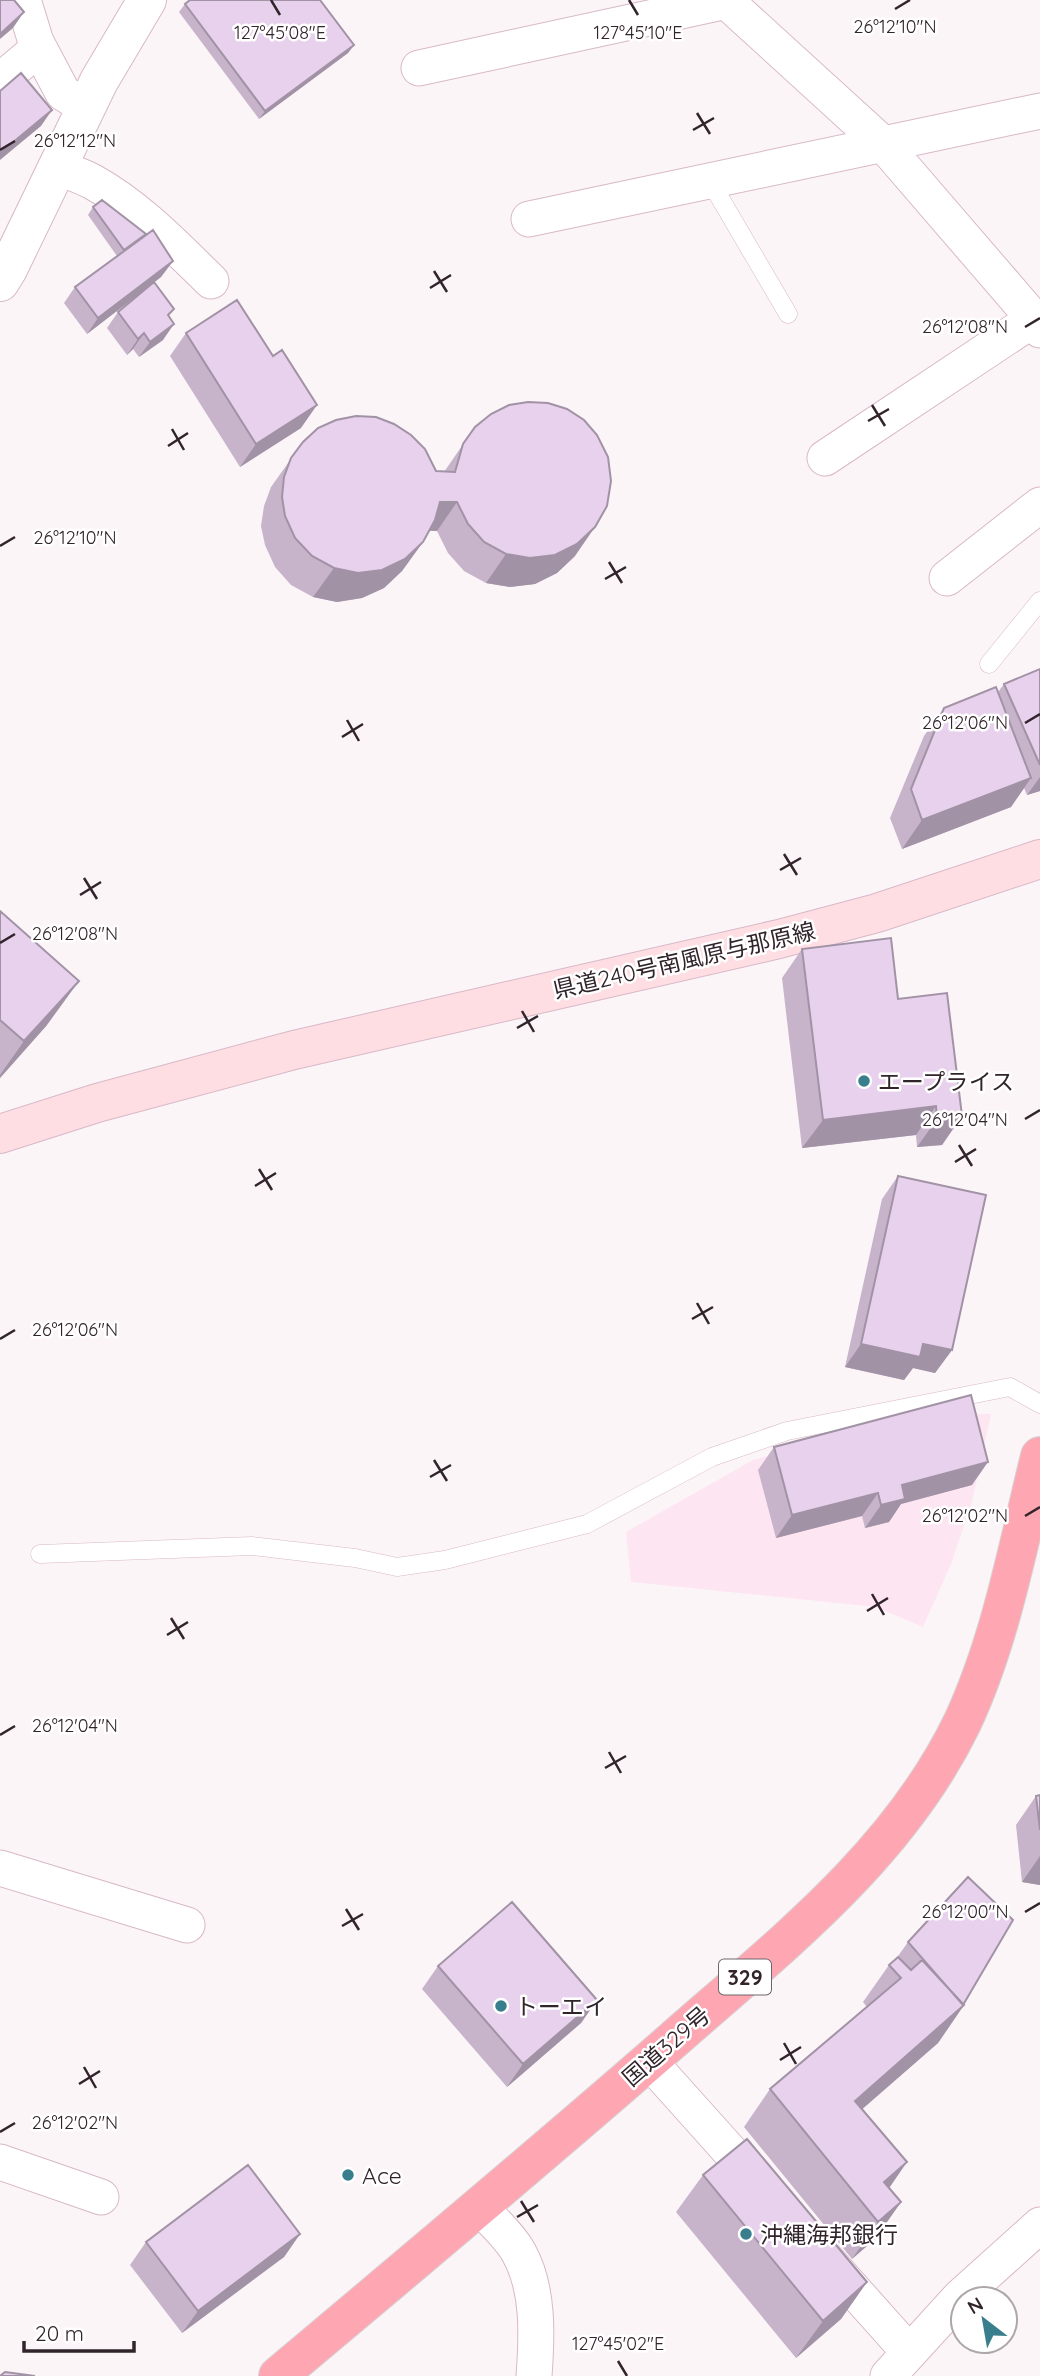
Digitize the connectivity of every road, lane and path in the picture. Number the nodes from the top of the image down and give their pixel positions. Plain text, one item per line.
1 (23, 0) edge
2 (147, 0) edge
3 (728, 0) edge
4 (39, 48) junction
5 (419, 68) dead end
6 (0, 81) edge
7 (86, 107) junction
8 (1040, 111) edge
9 (884, 145) junction
10 (58, 167) junction
11 (710, 181) junction
12 (529, 219) dead end
13 (211, 281) dead end
14 (0, 282) edge
15 (788, 314) dead end
16 (1038, 320) edge
17 (825, 458) dead end
18 (1040, 505) edge
19 (947, 578) dead end
20 (1040, 600) edge
21 (989, 664) dead end
22 (1040, 859) edge
23 (0, 1134) edge
24 (1040, 1404) edge
25 (1040, 1457) edge
26 (40, 1554) dead end
27 (0, 1868) edge
28 (187, 1925) dead end
29 (649, 2061) junction
30 (0, 2162) edge
31 (101, 2197) dead end
32 (480, 2207) junction
33 (779, 2207) edge
34 (1040, 2225) edge
35 (807, 2238) edge
36 (898, 2364) edge
37 (278, 2376) edge
38 (534, 2376) edge

1 - 4 street
2 - 7 street
3 - 5 street
3 - 9 street
4 - 6 street
4 - 7 street
7 - 10 street
8 - 9 street
9 - 11 street
9 - 16 street
10 - 13 street
10 - 14 street
11 - 12 street
11 - 15 lane
16 - 17 street
18 - 19 street
20 - 21 lane
22 - 23 main road, 県道240号南風原与那原線
24 - 26 lane
25 - 29 highway, 国道329号 / 329
27 - 28 street
29 - 32 highway, 国道329号 / 329
29 - 33 street
30 - 31 street
32 - 37 highway, 国道329号 / 329
32 - 38 street
34 - 36 street
35 - 36 street

